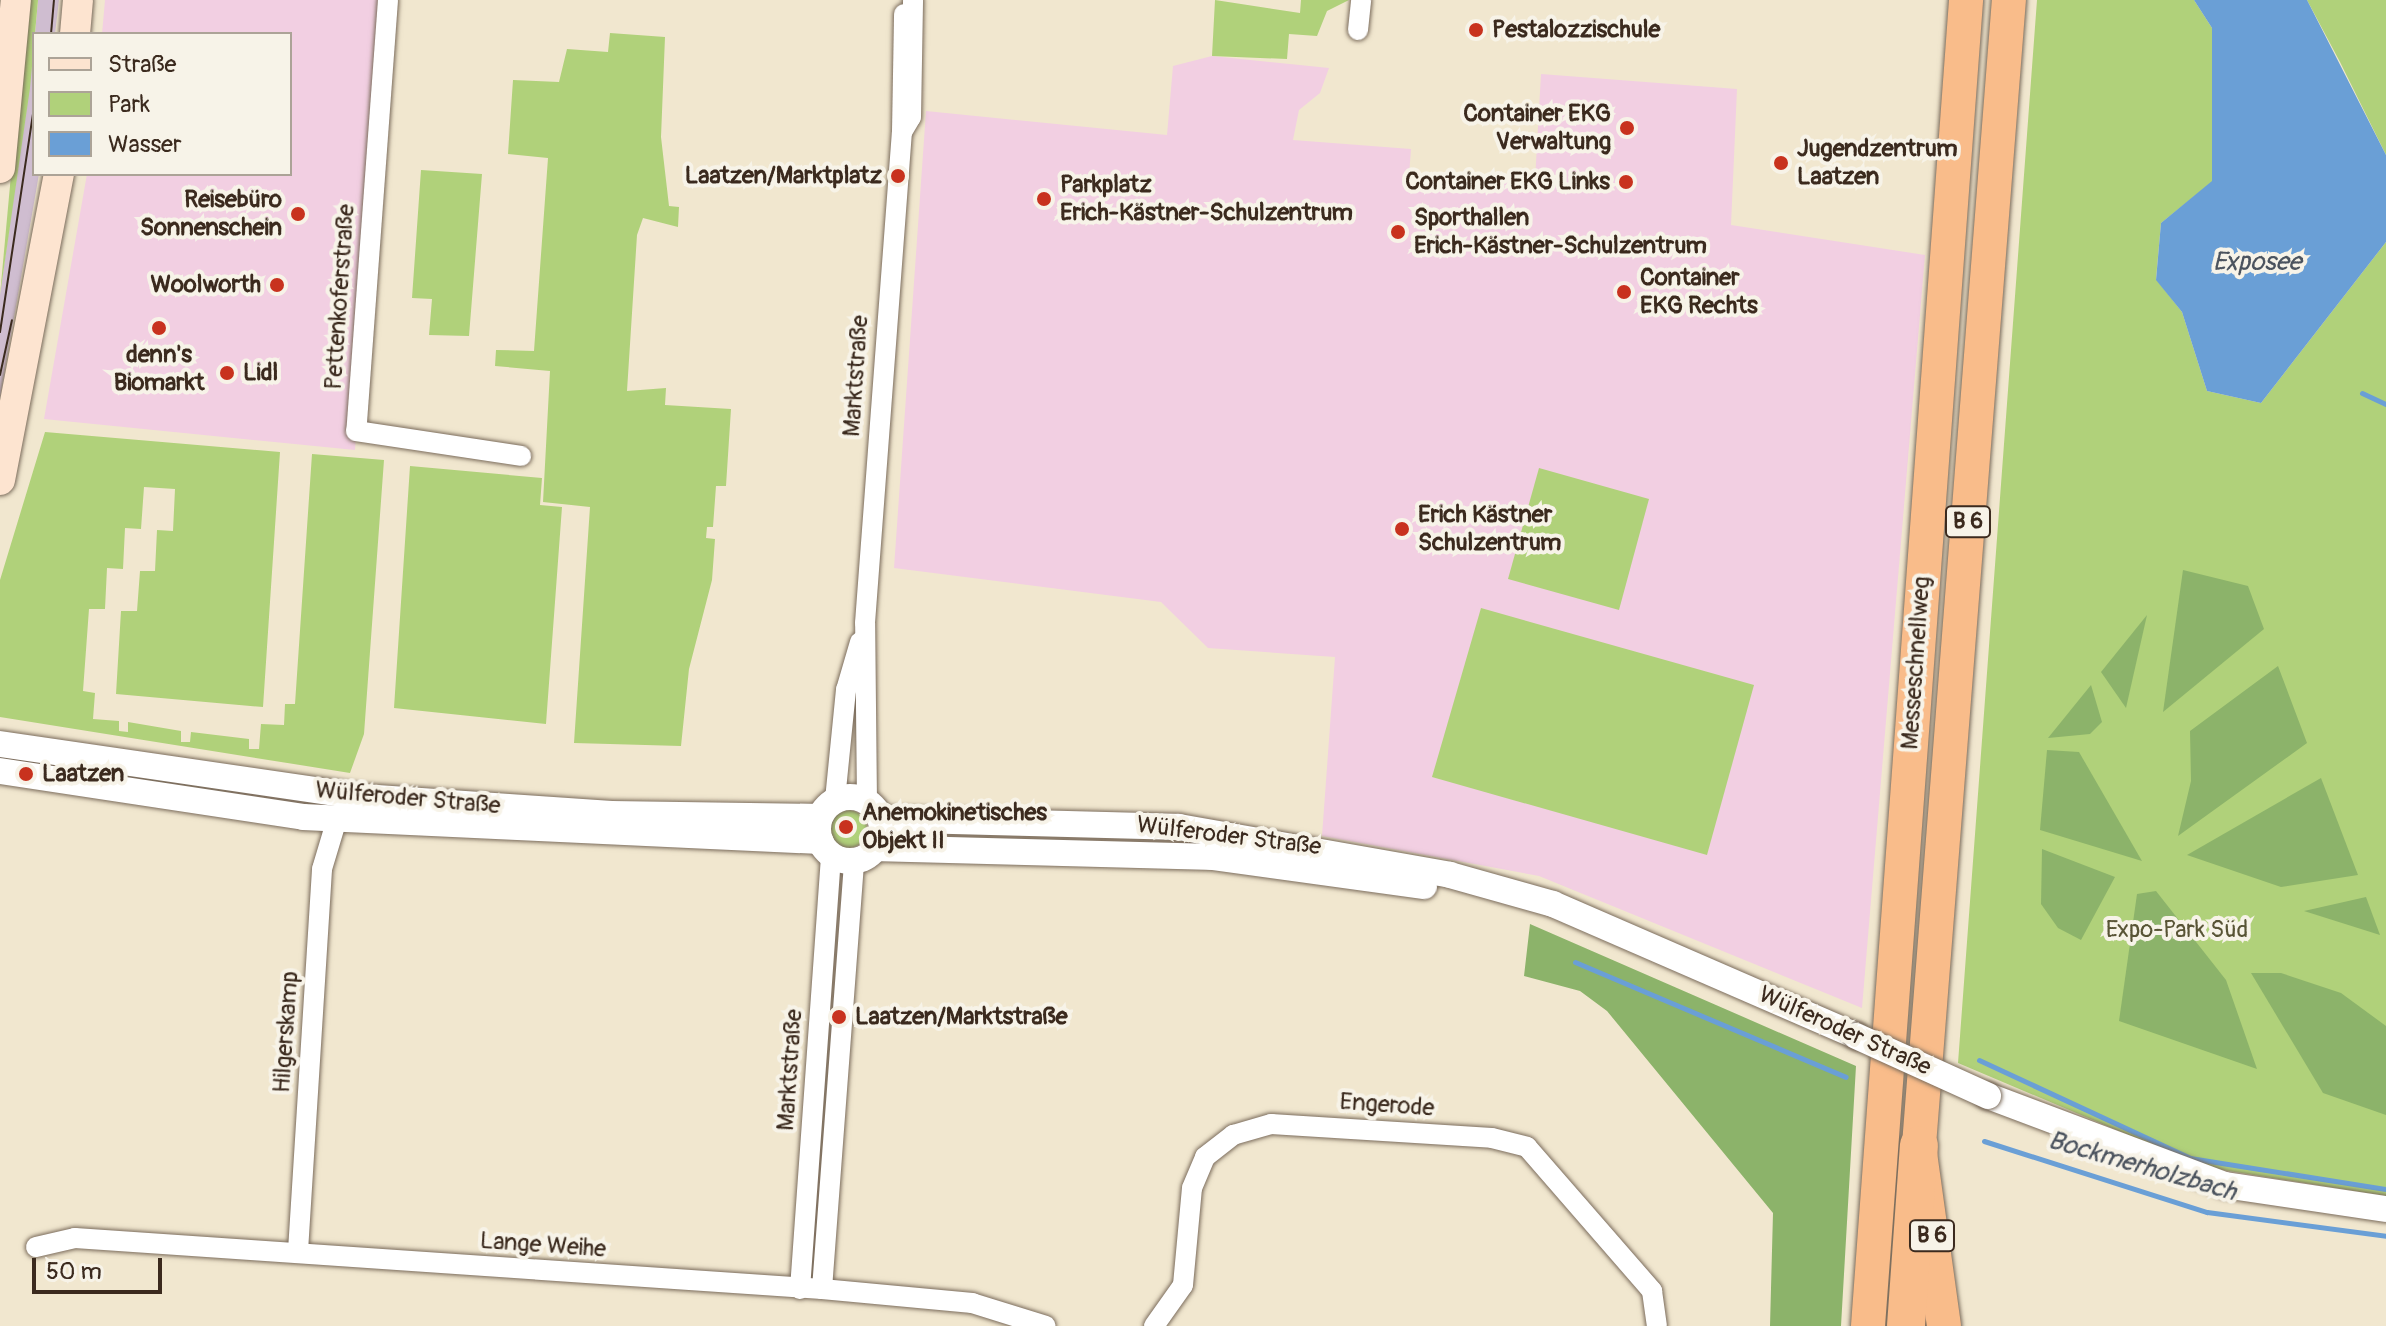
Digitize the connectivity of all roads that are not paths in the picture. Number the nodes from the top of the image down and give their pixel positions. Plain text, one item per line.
1 (16, 0) edge
2 (78, 0) edge
3 (388, 0) edge
4 (900, 0) edge
5 (913, 0) edge
6 (1361, 0) edge
7 (1966, 0) edge
8 (2009, 0) edge
9 (1358, 30) dead end
10 (75, 32) edge
11 (902, 132) junction
12 (0, 168) edge
13 (59, 176) edge
14 (521, 456) dead end
15 (0, 480) edge
16 (865, 623) junction
17 (0, 744) edge
18 (0, 771) edge
19 (874, 810) junction
20 (337, 819) junction
21 (839, 837) junction
22 (1321, 859) junction
23 (1919, 1145) junction
24 (2386, 1209) edge
25 (36, 1247) dead end
26 (298, 1251) junction
27 (800, 1289) junction
28 (822, 1289) junction
29 (1046, 1326) edge
30 (1154, 1326) edge
31 (1657, 1326) edge
32 (1868, 1326) edge
33 (1906, 1326) edge
34 (1944, 1326) edge

1 - 12 main road
2 - 10 main road
3 - 14 street, Pettenkoferstraße
4 - 11 street, Marktstraße
5 - 11 street, Marktstraße
6 - 9 street
7 - 32 highway, Messeschnellweg / B 6
8 - 23 highway, Messeschnellweg / B 6
11 - 16 street, Marktstraße
13 - 15 main road
16 - 19 street, Marktstraße
16 - 21 street, Marktstraße
17 - 21 street, Wülferoder Straße
18 - 20 street, Wülferoder Straße
19 - 21 street, Wülferoder Straße
19 - 21 street
19 - 22 street, Wülferoder Straße
20 - 21 street, Wülferoder Straße
20 - 26 street, Hilgerskamp
21 - 22 street, Wülferoder Straße
21 - 27 street, Marktstraße
21 - 28 street, Marktstraße
22 - 24 street, Wülferoder Straße, bridge
23 - 33 highway
23 - 34 highway, B 6
25 - 26 street, Lange Weihe
26 - 27 street, Lange Weihe
27 - 28 street, Lange Weihe
28 - 29 street, Lange Weihe
30 - 31 street, Engerode

